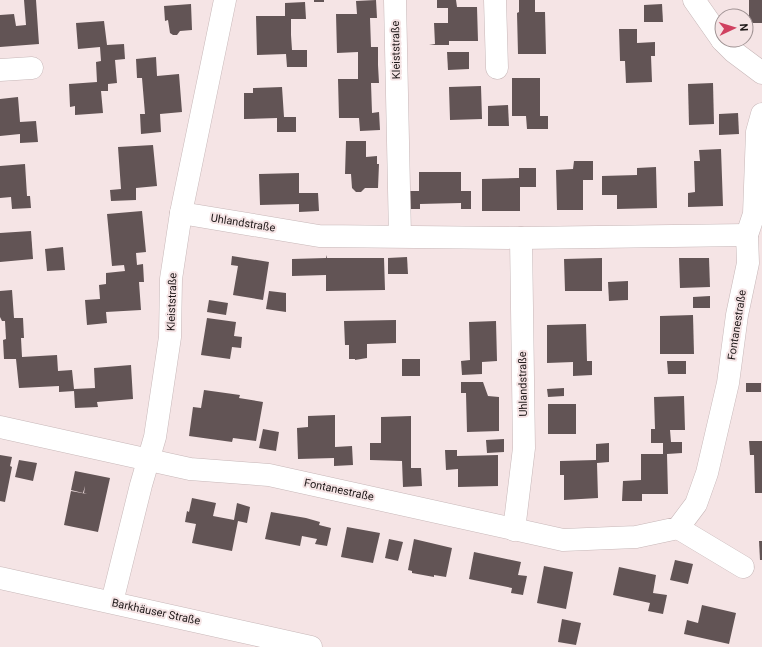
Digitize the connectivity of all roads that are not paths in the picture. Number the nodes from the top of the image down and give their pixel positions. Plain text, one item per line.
1 (224, 0) edge
2 (395, 0) edge
3 (495, 0) edge
4 (694, 0) edge
5 (714, 29) edge
6 (730, 48) edge
7 (32, 68) dead end
8 (497, 68) dead end
9 (0, 70) edge
10 (762, 73) edge
11 (762, 114) edge
12 (181, 213) junction
13 (747, 235) junction
14 (400, 236) junction
15 (521, 238) junction
16 (0, 427) edge
17 (148, 460) junction
18 (678, 528) junction
19 (514, 530) junction
20 (742, 567) dead end
21 (0, 578) edge
22 (112, 602) junction
23 (312, 647) edge

1 - 12 street, Kleiststraße
2 - 14 street, Kleiststraße
3 - 8 street
4 - 5 street
6 - 10 street
7 - 9 street
11 - 13 street, Fontanestraße
12 - 14 street, Uhlandstraße
12 - 17 street, Kleiststraße
13 - 15 street, Uhlandstraße
13 - 18 street, Fontanestraße
14 - 15 street, Uhlandstraße
15 - 19 street, Uhlandstraße
16 - 17 street, Fontanestraße
17 - 19 street, Fontanestraße
17 - 22 street, Kleiststraße
18 - 19 street, Fontanestraße
18 - 20 street
21 - 22 street, Barkhäuser Straße
22 - 23 street, Barkhäuser Straße

